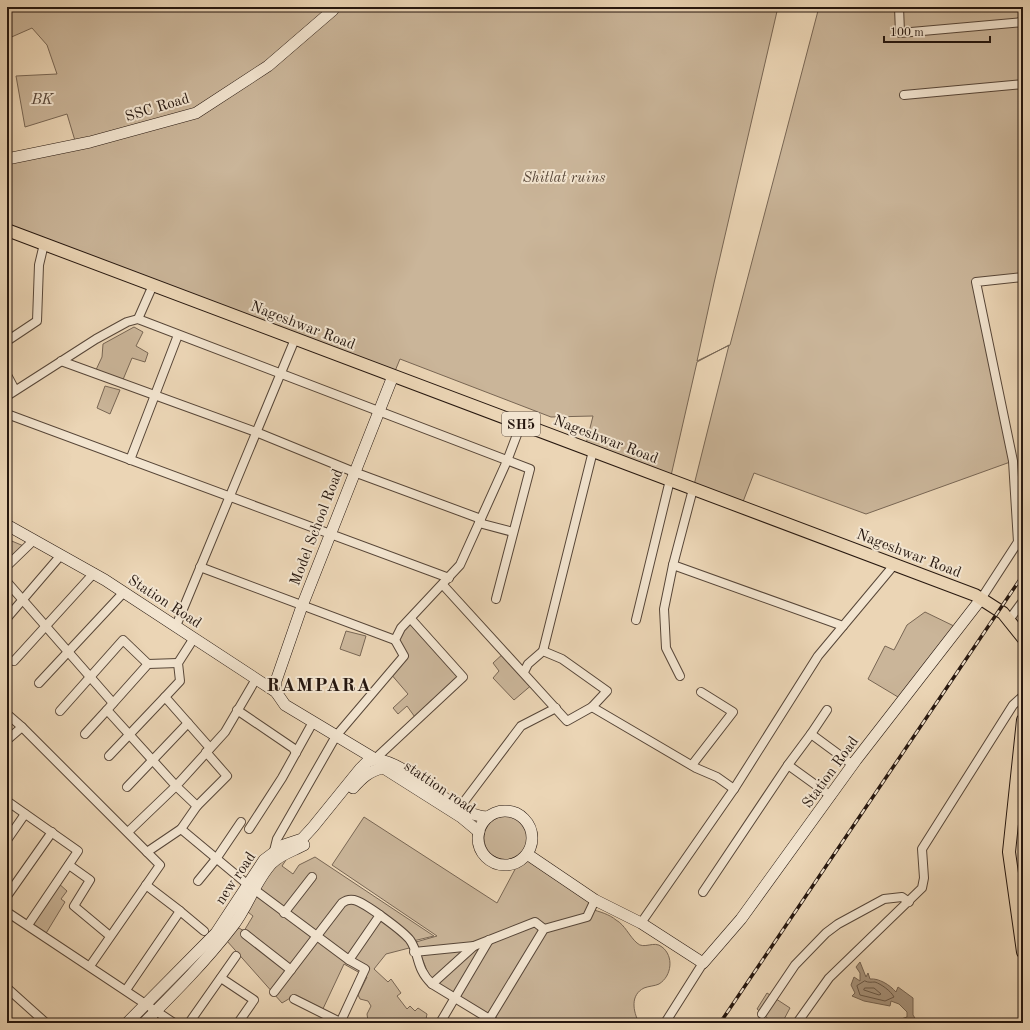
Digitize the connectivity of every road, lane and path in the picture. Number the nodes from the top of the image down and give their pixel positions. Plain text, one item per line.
1 (899, 7) edge
2 (334, 8) edge
3 (1023, 22) edge
4 (1023, 84) edge
5 (904, 95) dead end
6 (7, 159) edge
7 (7, 230) edge
8 (44, 244) junction
9 (1023, 277) edge
10 (153, 285) junction
11 (138, 319) junction
12 (178, 335) junction
13 (295, 339) junction
14 (7, 341) edge
15 (61, 361) junction
16 (7, 375) edge
17 (280, 375) junction
18 (393, 376) junction
19 (15, 390) junction
20 (155, 394) junction
21 (7, 396) edge
22 (378, 412) junction
23 (7, 414) edge
24 (521, 424) junction
25 (256, 432) junction
26 (593, 452) junction
27 (130, 460) junction
28 (507, 461) junction
29 (354, 472) junction
30 (670, 480) junction
31 (694, 489) junction
32 (229, 497) junction
33 (480, 521) junction
34 (7, 525) edge
35 (513, 532) junction
36 (330, 534) junction
37 (34, 540) junction
38 (61, 556) junction
39 (673, 565) junction
40 (894, 565) junction
41 (7, 566) edge
42 (200, 567) junction
43 (94, 573) junction
44 (7, 582) edge
45 (446, 582) junction
46 (124, 592) junction
47 (496, 599) dead end
48 (981, 599) junction
49 (23, 600) junction
50 (1023, 601) edge
51 (302, 606) junction
52 (7, 618) edge
53 (411, 619) junction
54 (636, 620) dead end
55 (1009, 620) junction
56 (45, 626) junction
57 (176, 626) junction
58 (843, 626) junction
59 (194, 638) junction
60 (1023, 638) edge
61 (395, 640) junction
62 (543, 651) junction
63 (68, 652) junction
64 (14, 661) dead end
65 (178, 663) junction
66 (148, 664) junction
67 (524, 672) junction
68 (680, 676) dead end
69 (90, 677) junction
70 (256, 680) junction
71 (39, 683) dead end
72 (276, 692) junction
73 (701, 692) dead end
74 (1023, 696) edge
75 (164, 697) junction
76 (113, 703) junction
77 (592, 707) junction
78 (556, 708) junction
79 (107, 710) junction
80 (237, 710) junction
81 (827, 710) dead end
82 (60, 711) dead end
83 (7, 714) edge
84 (305, 717) junction
85 (1023, 720) edge
86 (188, 723) junction
87 (22, 727) junction
88 (85, 734) dead end
89 (811, 734) junction
90 (130, 735) junction
91 (336, 736) junction
92 (7, 740) edge
93 (208, 750) junction
94 (296, 753) junction
95 (109, 756) dead end
96 (375, 759) junction
97 (153, 760) junction
98 (692, 765) junction
99 (788, 765) junction
100 (853, 765) junction
101 (383, 768) junction
102 (365, 776) junction
103 (1020, 783) edge
104 (176, 786) junction
105 (127, 787) dead end
106 (734, 789) junction
107 (831, 796) junction
108 (7, 801) edge
109 (197, 806) junction
110 (460, 807) junction
111 (25, 814) junction
112 (488, 817) junction
113 (241, 822) dead end
114 (181, 829) junction
115 (249, 829) dead end
116 (52, 832) junction
117 (128, 832) junction
118 (479, 832) junction
119 (7, 840) edge
120 (147, 852) junction
121 (527, 854) junction
122 (276, 855) junction
123 (216, 859) junction
124 (69, 865) junction
125 (312, 877) dead end
126 (198, 881) dead end
127 (146, 885) junction
128 (250, 887) junction
129 (703, 892) dead end
130 (7, 896) edge
131 (595, 900) junction
132 (909, 902) junction
133 (180, 911) junction
134 (7, 912) edge
135 (284, 913) junction
136 (380, 915) junction
137 (641, 924) junction
138 (28, 925) junction
139 (544, 929) junction
140 (204, 931) dead end
141 (245, 934) dead end
142 (110, 936) junction
143 (316, 938) junction
144 (489, 940) junction
145 (474, 946) junction
146 (1023, 950) edge
147 (414, 952) junction
148 (236, 956) dead end
149 (349, 960) junction
150 (700, 961) junction
151 (90, 966) junction
152 (291, 970) junction
153 (221, 978) junction
154 (432, 984) junction
155 (7, 988) edge
156 (126, 990) junction
157 (274, 992) dead end
158 (294, 999) dead end
159 (454, 999) junction
160 (152, 1008) junction
161 (762, 1014) dead end
162 (491, 1022) edge
163 (46, 1023) edge
164 (126, 1023) edge
165 (144, 1023) edge
166 (174, 1023) edge
167 (189, 1023) edge
168 (238, 1023) edge
169 (340, 1023) edge
170 (440, 1023) edge
171 (666, 1023) edge
172 (797, 1023) edge

1 - 3 street
2 - 6 street, SSC Road
4 - 5 street
7 - 8 main road, Nageshwar Road / SH5
8 - 10 main road, Nageshwar Road / SH5
8 - 14 street
9 - 48 street
10 - 11 street
10 - 13 main road, Nageshwar Road / SH5
11 - 12 street
11 - 15 street
12 - 17 street
12 - 20 street
13 - 17 street
13 - 18 main road, Nageshwar Road / SH5
15 - 19 street
15 - 20 street
16 - 19 street
17 - 22 street
17 - 25 street
18 - 22 street, Model School Road
18 - 24 main road, Nageshwar Road / SH5
19 - 21 street
20 - 25 street
20 - 27 street
22 - 28 street
22 - 29 street, Model School Road
23 - 27 street
24 - 26 main road, Nageshwar Road / SH5
24 - 28 street
25 - 29 street
25 - 32 street
26 - 30 main road, Nageshwar Road / SH5
26 - 62 street
27 - 32 street
28 - 33 street
28 - 35 street
29 - 33 street
29 - 36 street, Model School Road
30 - 31 main road, Nageshwar Road / SH5
30 - 54 street
31 - 39 street
31 - 40 main road, Nageshwar Road / SH5
32 - 36 street
32 - 42 street
33 - 35 street
33 - 45 street
34 - 37 street, Station Road
35 - 47 street
36 - 45 street
36 - 51 street, Model School Road
37 - 38 street, Station Road
37 - 41 street
38 - 43 street, Station Road
38 - 49 street
39 - 58 street
39 - 68 street
40 - 48 main road, Nageshwar Road / SH5
40 - 58 street
42 - 51 street
42 - 57 street
43 - 46 street, Station Road
43 - 56 street
44 - 49 street
45 - 53 street
45 - 67 street
46 - 57 street, Station Road
46 - 63 street
48 - 55 main road, Nageshwar Road / SH5
48 - 100 street, Station Road
49 - 52 street
49 - 56 street
50 - 55 street
51 - 61 street
51 - 72 street, Model School Road
53 - 61 street
53 - 96 street
55 - 60 main road, Nageshwar Road / SH5
56 - 63 street
56 - 64 street
57 - 59 street, Station Road
58 - 106 street
59 - 65 street
59 - 70 street, Station Road
61 - 91 street
62 - 67 street
62 - 77 street
63 - 69 street
63 - 71 street
65 - 66 street
65 - 75 street
66 - 69 street
66 - 76 street
67 - 78 street
69 - 76 street
69 - 82 street
70 - 72 street, Station Road
70 - 80 street
72 - 84 street, Station Road
73 - 98 street
74 - 132 street
75 - 86 street
75 - 90 street
76 - 79 street
77 - 78 street
77 - 98 street
78 - 110 street
79 - 88 street
79 - 90 street
80 - 93 street
80 - 94 street
81 - 89 street
83 - 87 street
84 - 91 street
84 - 94 street
85 - 103 main road
86 - 93 street
86 - 97 street
87 - 92 street
87 - 117 street
89 - 99 street
89 - 100 street
90 - 95 street
90 - 97 street
91 - 96 street
91 - 122 street
93 - 104 street
93 - 109 street
94 - 115 street
96 - 101 street, stattion road
96 - 102 street
96 - 110 street
96 - 122 street, new road
97 - 104 street
97 - 105 street
98 - 106 street
99 - 107 street
99 - 129 street
100 - 107 street, Station Road
101 - 102 street, new road
101 - 118 street, stattion road
102 - 122 street, new road
103 - 146 main road
104 - 109 street
104 - 117 street
106 - 137 street
107 - 150 street, Station Road
108 - 111 street
109 - 114 street
110 - 112 street
111 - 116 street
111 - 119 street
112 - 118 street
112 - 121 street
113 - 123 street
114 - 120 street
114 - 123 street
116 - 124 street
116 - 130 street
117 - 120 street
118 - 121 street
120 - 127 street
121 - 131 street
122 - 128 street, new road
123 - 126 street
123 - 128 street
124 - 138 street
124 - 142 street
125 - 135 street
127 - 133 street
127 - 142 street
128 - 135 street
128 - 160 street, new road
131 - 137 street
131 - 139 street
132 - 161 street
132 - 172 street
133 - 140 street
133 - 156 street
134 - 138 street
135 - 143 street
136 - 143 street
136 - 147 street
136 - 149 street
137 - 150 street
138 - 151 street
139 - 144 street
139 - 162 street
141 - 152 street
142 - 151 street
143 - 149 street
143 - 152 street
144 - 145 street
144 - 159 street
145 - 147 street
145 - 154 street
147 - 154 street
148 - 153 street
149 - 169 street
150 - 171 street
151 - 156 street
152 - 157 street
153 - 167 street
153 - 168 street
154 - 159 street
155 - 163 street
156 - 160 street
158 - 169 street
159 - 162 street
159 - 170 street
160 - 164 street, new road
160 - 165 street, new road
160 - 166 street

